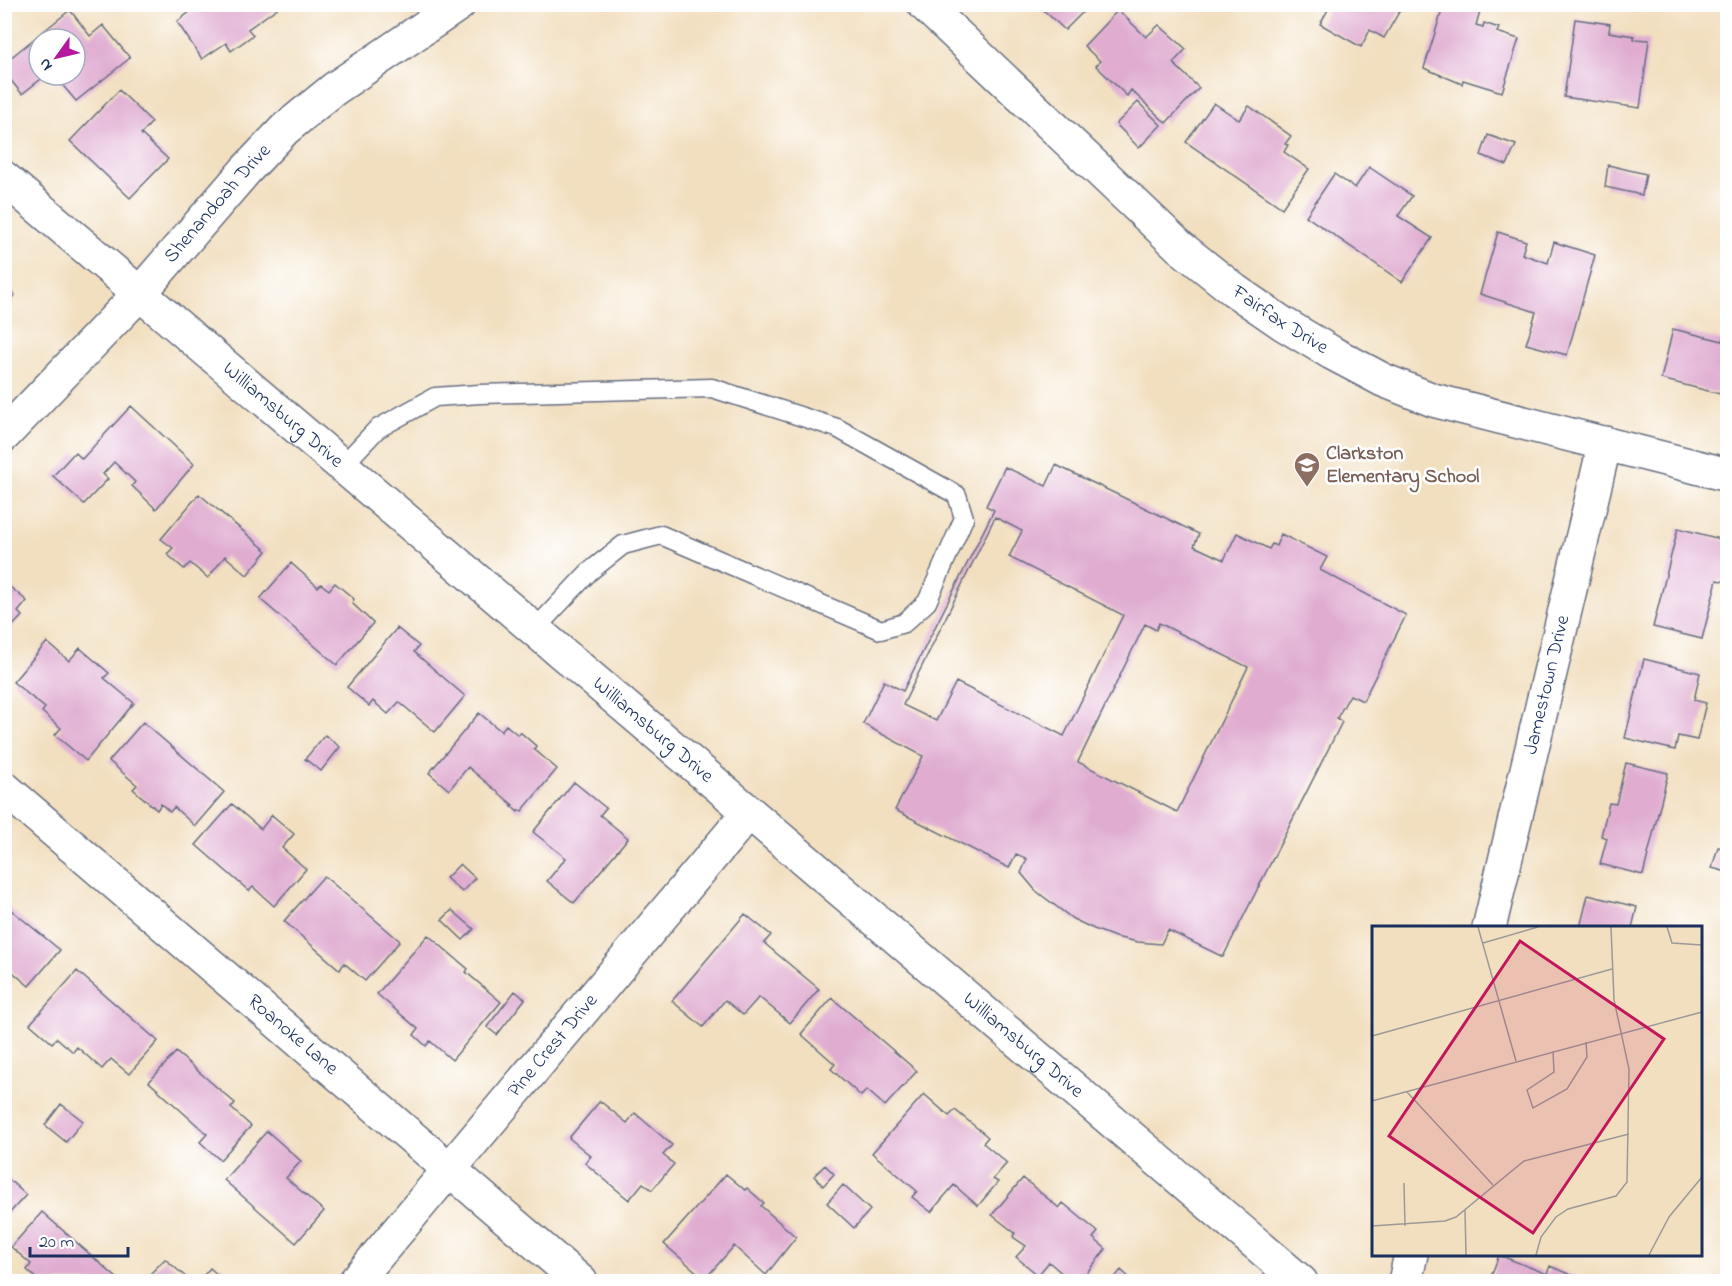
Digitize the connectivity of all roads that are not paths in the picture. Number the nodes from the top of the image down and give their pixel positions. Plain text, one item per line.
1 (459, 4) edge
2 (924, 4) edge
3 (4, 178) edge
4 (140, 293) junction
5 (4, 435) edge
6 (1605, 443) junction
7 (342, 466) junction
8 (1728, 476) edge
9 (535, 629) junction
10 (4, 788) edge
11 (749, 812) junction
12 (1489, 926) edge
13 (450, 1170) junction
14 (1411, 1256) edge
15 (356, 1281) edge
16 (581, 1281) edge
17 (1301, 1281) edge
18 (1405, 1281) edge

1 - 4 street, Shenandoah Drive
2 - 6 street, Fairfax Drive
3 - 4 street, Williamsburg Drive
4 - 5 street, Shenandoah Drive
4 - 7 street, Williamsburg Drive
6 - 8 street, Fairfax Drive
6 - 12 street, Jamestown Drive
7 - 9 street, Williamsburg Drive
7 - 9 lane
9 - 11 street, Williamsburg Drive
10 - 13 street, Roanoke Lane
11 - 13 street, Pine Crest Drive
11 - 17 street, Williamsburg Drive
13 - 15 street, Pine Crest Drive
13 - 16 street, Roanoke Lane
14 - 18 street

